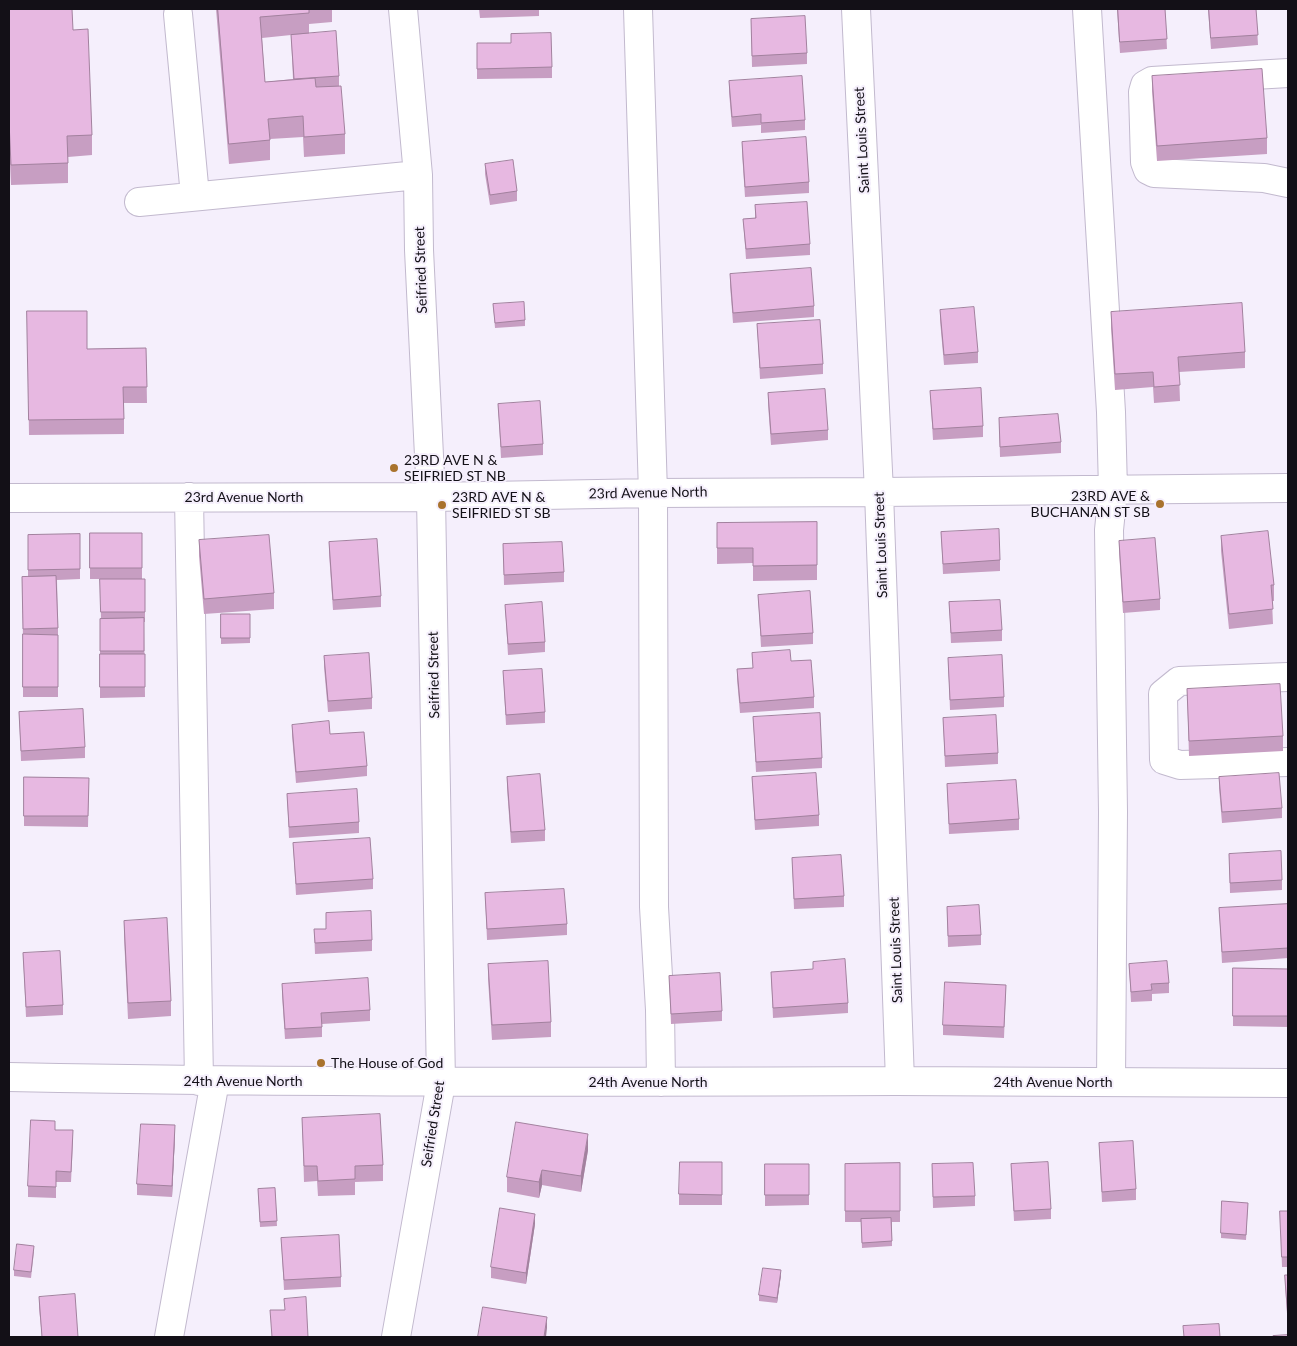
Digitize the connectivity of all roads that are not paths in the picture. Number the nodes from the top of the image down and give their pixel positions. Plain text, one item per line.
1 (403, 9) edge
2 (638, 9) edge
3 (856, 9) edge
4 (1087, 9) edge
5 (178, 14) dead end
6 (1288, 73) edge
7 (418, 175) junction
8 (1288, 183) edge
9 (195, 196) junction
10 (139, 202) dead end
11 (1288, 488) edge
12 (1113, 490) junction
13 (879, 492) junction
14 (653, 493) junction
15 (189, 497) junction
16 (431, 497) junction
17 (9, 498) edge
18 (1288, 677) edge
19 (1288, 762) edge
20 (9, 1078) edge
21 (207, 1081) junction
22 (900, 1081) junction
23 (661, 1082) junction
24 (1111, 1082) junction
25 (441, 1083) junction
26 (1288, 1083) edge
27 (168, 1337) edge
28 (396, 1337) edge

1 - 7 street, Seifried Street
2 - 14 street
3 - 13 street, Saint Louis Street
4 - 12 street
5 - 9 street
6 - 8 street
7 - 9 street
7 - 16 street, Seifried Street
9 - 10 street
11 - 12 street, 23rd Avenue North
12 - 13 street, 23rd Avenue North
12 - 24 street
13 - 14 street, 23rd Avenue North
13 - 22 street, Saint Louis Street
14 - 16 street, 23rd Avenue North
14 - 23 street
15 - 16 street, 23rd Avenue North
15 - 17 street, 23rd Avenue North
15 - 21 street
16 - 25 street, Seifried Street
18 - 19 street
20 - 21 street, 24th Avenue North
21 - 25 street, 24th Avenue North
21 - 27 street
22 - 23 street, 24th Avenue North
22 - 24 street, 24th Avenue North
23 - 25 street, 24th Avenue North
24 - 26 street, 24th Avenue North
25 - 28 street, Seifried Street

